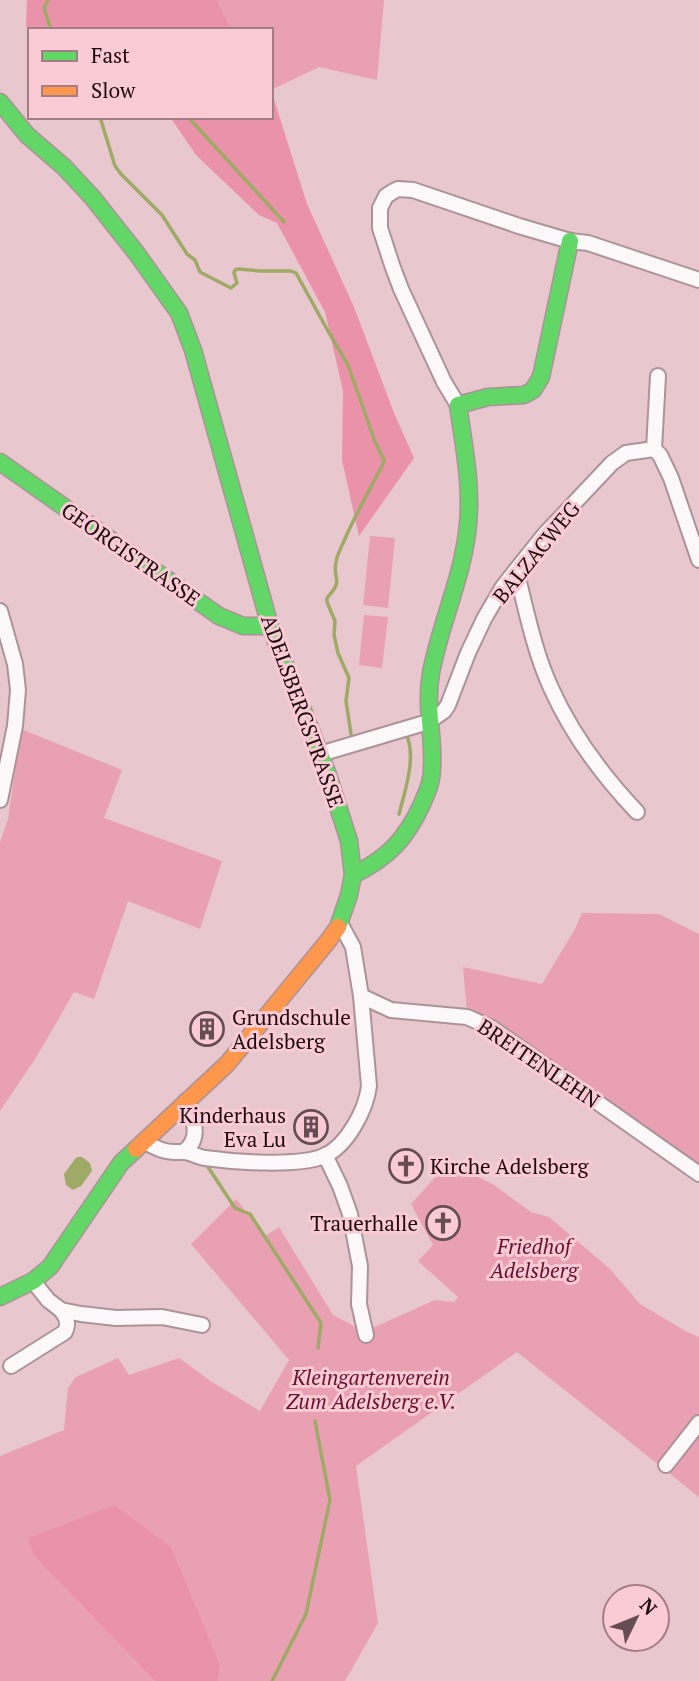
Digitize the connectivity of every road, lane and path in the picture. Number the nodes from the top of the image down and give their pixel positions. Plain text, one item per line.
1 (0, 102) edge
2 (570, 241) junction
3 (699, 280) edge
4 (658, 376) dead end
5 (458, 405) junction
6 (654, 449) junction
7 (0, 462) edge
8 (699, 560) edge
9 (516, 570) junction
10 (0, 611) edge
11 (270, 626) junction
12 (428, 722) junction
13 (320, 754) junction
14 (2, 774) edge
15 (0, 800) edge
16 (637, 811) dead end
17 (353, 875) junction
18 (340, 923) junction
19 (361, 996) junction
20 (187, 1101) junction
21 (144, 1141) junction
22 (183, 1152) junction
23 (325, 1155) junction
24 (699, 1174) edge
25 (33, 1281) junction
26 (0, 1297) edge
27 (61, 1310) junction
28 (202, 1325) dead end
29 (366, 1335) dead end
30 (10, 1366) dead end
31 (699, 1423) edge
32 (666, 1465) dead end

1 - 11 street, ADELSBERGSTRASSE
2 - 3 street
2 - 5 street
2 - 5 street
4 - 6 street
5 - 12 street
6 - 8 street
6 - 9 street, BALZACWEG
7 - 11 street, GEORGISTRASSE
9 - 12 street, BALZACWEG
9 - 16 street
10 - 14 street
11 - 13 street, ADELSBERGSTRASSE
12 - 13 street
12 - 17 street
13 - 17 street, ADELSBERGSTRASSE
14 - 15 street
17 - 18 street, ADELSBERGSTRASSE
18 - 19 street
18 - 20 street, ADELSBERGSTRASSE
19 - 23 street
19 - 24 street, BREITENLEHN
20 - 21 street, ADELSBERGSTRASSE
20 - 22 street
21 - 22 street
21 - 25 street, ADELSBERGSTRASSE
22 - 23 street
23 - 29 street
25 - 26 street, ADELSBERGSTRASSE
25 - 27 street
27 - 28 street
27 - 30 street
31 - 32 street

